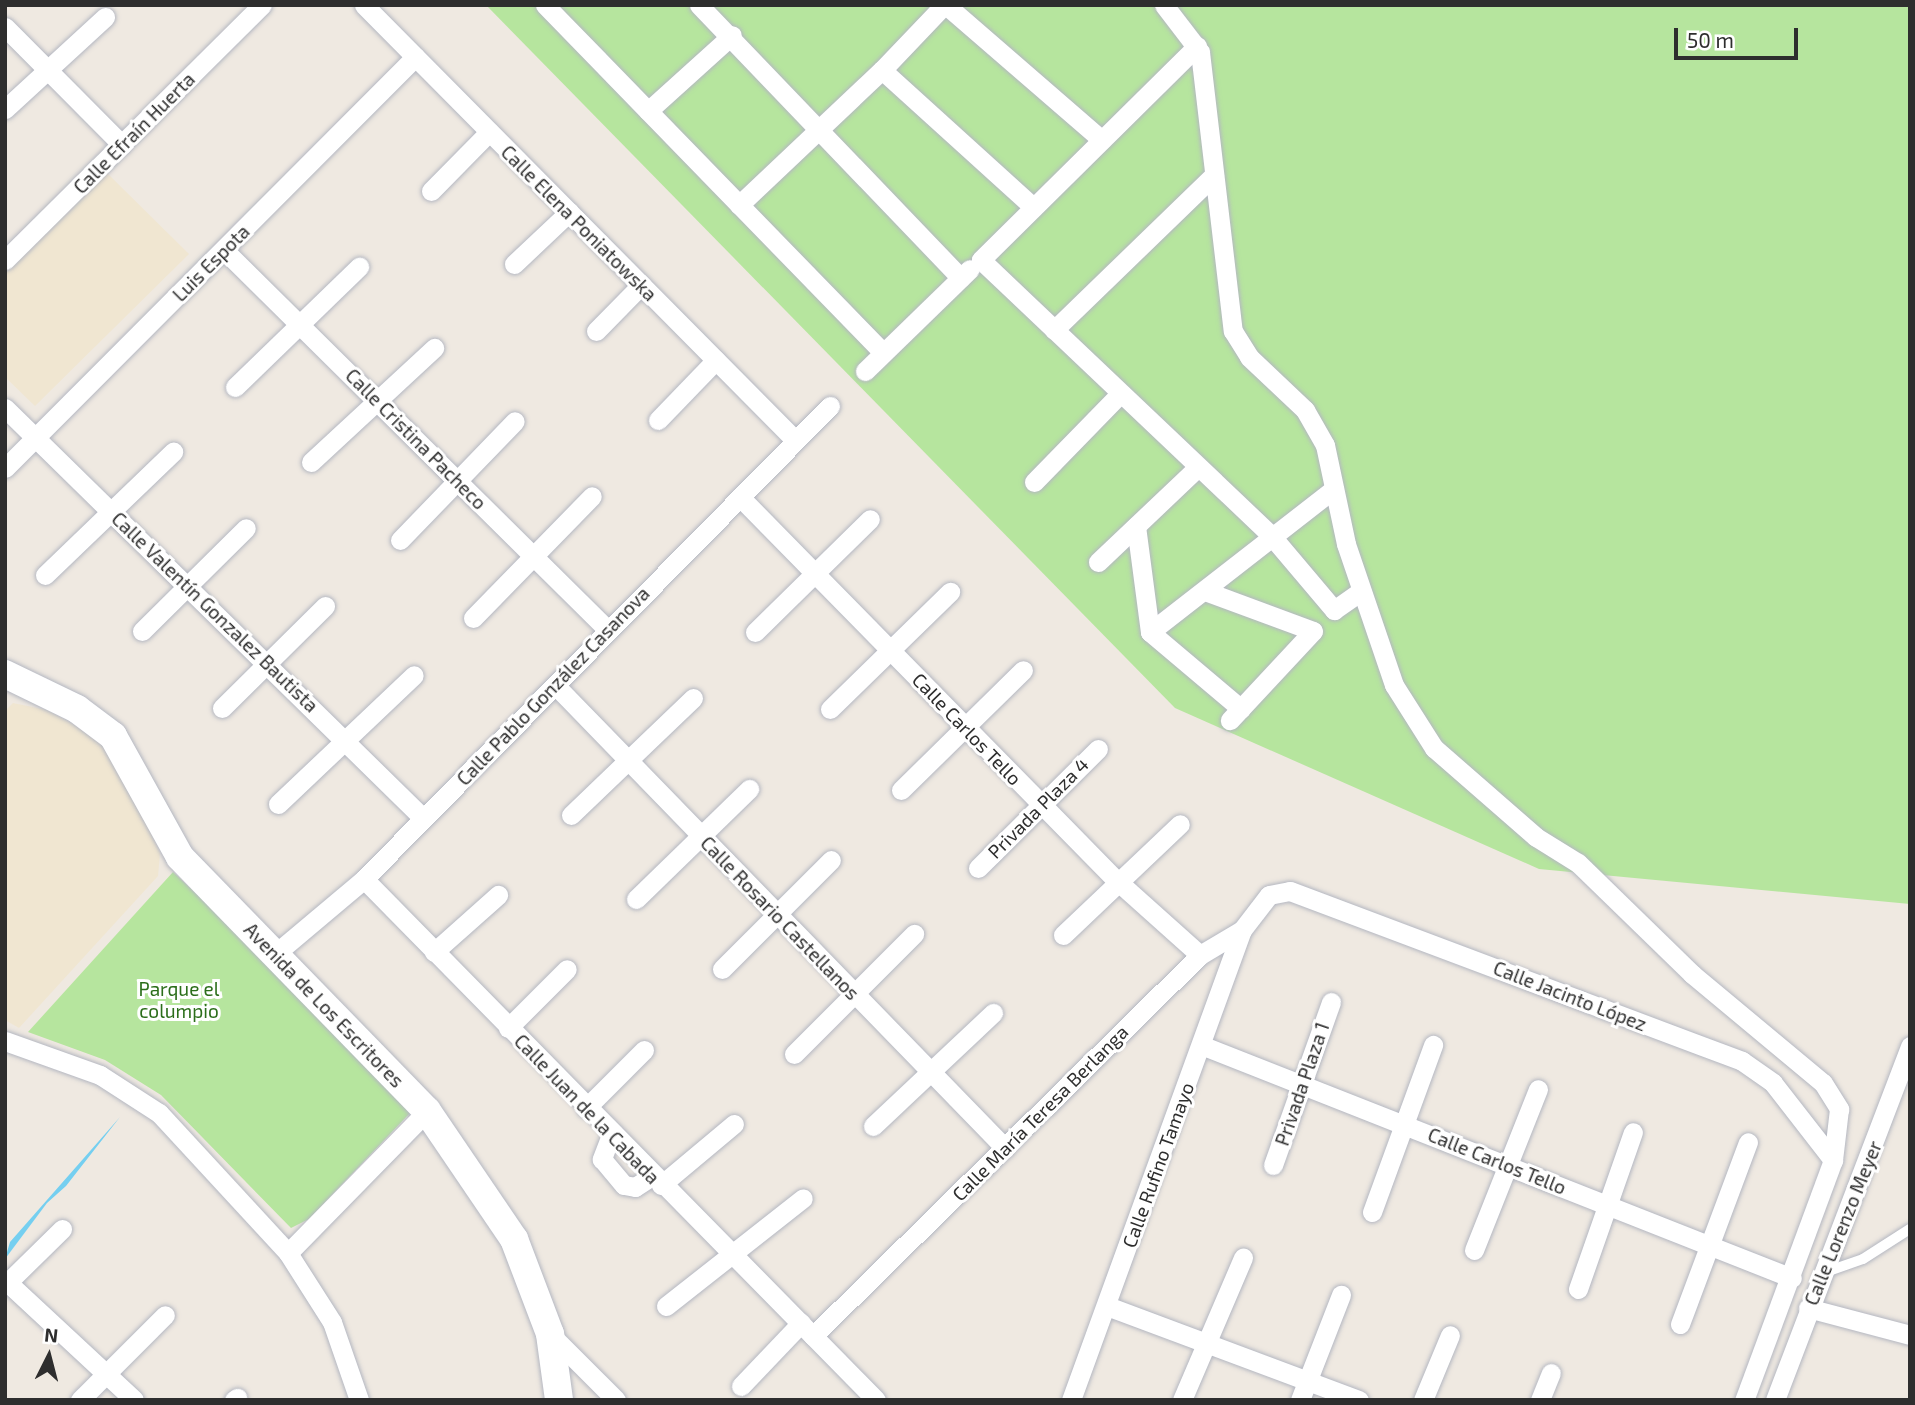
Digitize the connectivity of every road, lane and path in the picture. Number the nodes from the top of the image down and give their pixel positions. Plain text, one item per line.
1 (262, 5) edge
2 (364, 5) edge
3 (545, 5) edge
4 (699, 5) edge
5 (1164, 5) edge
6 (937, 8) edge
7 (105, 17) dead end
8 (5, 27) edge
9 (732, 35) junction
10 (1197, 46) junction
11 (415, 57) junction
12 (49, 69) junction
13 (882, 70) junction
14 (5, 108) edge
15 (648, 111) junction
16 (489, 132) junction
17 (818, 135) junction
18 (1102, 140) junction
19 (122, 145) junction
20 (1214, 175) junction
21 (431, 191) dead end
22 (739, 205) junction
23 (1033, 208) junction
24 (569, 212) junction
25 (224, 250) junction
26 (5, 260) edge
27 (981, 260) junction
28 (514, 264) dead end
29 (359, 267) dead end
30 (961, 278) junction
31 (641, 285) junction
32 (301, 326) junction
33 (1054, 330) junction
34 (596, 331) dead end
35 (435, 348) dead end
36 (883, 353) junction
37 (716, 360) junction
38 (865, 371) dead end
39 (235, 387) dead end
40 (1120, 394) junction
41 (377, 401) junction
42 (830, 406) dead end
43 (5, 408) edge
44 (658, 420) dead end
45 (515, 421) dead end
46 (36, 437) junction
47 (795, 440) junction
48 (173, 452) dead end
49 (312, 462) dead end
50 (5, 468) edge
51 (1197, 468) junction
52 (456, 480) junction
53 (1034, 482) dead end
54 (1334, 489) junction
55 (592, 496) dead end
56 (740, 496) junction
57 (111, 511) junction
58 (870, 519) dead end
59 (1136, 526) junction
60 (246, 528) dead end
61 (1269, 533) junction
62 (400, 540) dead end
63 (535, 558) junction
64 (1098, 562) dead end
65 (817, 573) junction
66 (45, 575) dead end
67 (187, 585) junction
68 (1205, 591) junction
69 (950, 592) dead end
70 (1360, 592) junction
71 (325, 606) dead end
72 (1334, 610) junction
73 (473, 618) dead end
74 (607, 629) junction
75 (142, 631) dead end
76 (1313, 631) junction
77 (755, 632) dead end
78 (1150, 632) junction
79 (890, 650) junction
80 (265, 662) junction
81 (1023, 670) dead end
82 (5, 674) edge
83 (414, 675) dead end
84 (557, 687) junction
85 (693, 698) dead end
86 (222, 708) dead end
87 (830, 709) dead end
88 (967, 728) junction
89 (344, 740) junction
90 (1098, 750) dead end
91 (628, 761) junction
92 (749, 789) dead end
93 (901, 790) dead end
94 (278, 804) dead end
95 (1041, 804) junction
96 (570, 815) dead end
97 (424, 818) junction
98 (1180, 824) dead end
99 (700, 836) junction
100 (831, 860) dead end
101 (978, 868) dead end
102 (363, 878) junction
103 (1115, 879) junction
104 (498, 895) dead end
105 (1269, 895) joint
106 (636, 899) dead end
107 (775, 912) junction
108 (1242, 930) junction
109 (914, 934) dead end
110 (1063, 935) dead end
111 (435, 952) junction
112 (275, 954) junction
113 (1200, 955) junction
114 (567, 969) dead end
115 (722, 969) dead end
116 (853, 991) junction
117 (1331, 1002) dead end
118 (993, 1013) dead end
119 (508, 1028) junction
120 (5, 1041) edge
121 (1201, 1045) junction
122 (1433, 1045) dead end
123 (1910, 1046) edge
124 (644, 1050) dead end
125 (794, 1054) dead end
126 (929, 1074) junction
127 (1302, 1084) junction
128 (1538, 1089) dead end
129 (586, 1108) junction
130 (427, 1111) junction
131 (734, 1124) dead end
132 (1405, 1125) junction
133 (873, 1126) dead end
134 (1633, 1132) dead end
135 (611, 1135) junction
136 (1748, 1142) dead end
137 (1005, 1148) junction
138 (1833, 1160) junction
139 (1506, 1165) junction
140 (1273, 1166) dead end
141 (657, 1180) junction
142 (803, 1198) dead end
143 (1605, 1204) junction
144 (1372, 1212) dead end
145 (61, 1229) dead end
146 (1910, 1229) edge
147 (1712, 1247) junction
148 (1474, 1250) dead end
149 (288, 1253) junction
150 (730, 1254) junction
151 (1243, 1258) dead end
152 (1822, 1273) junction
153 (1793, 1278) junction
154 (6, 1282) edge
155 (1578, 1289) dead end
156 (1341, 1295) dead end
157 (666, 1306) dead end
158 (1107, 1306) junction
159 (1808, 1308) junction
160 (165, 1315) dead end
161 (1680, 1324) dead end
162 (807, 1330) junction
163 (551, 1334) junction
164 (1450, 1335) dead end
165 (1910, 1335) edge
166 (1207, 1343) junction
167 (1551, 1373) dead end
168 (106, 1374) junction
169 (1306, 1380) junction
170 (741, 1386) dead end
171 (80, 1400) edge
172 (134, 1400) edge
173 (359, 1400) edge
174 (559, 1400) edge
175 (617, 1400) edge
176 (876, 1400) edge
177 (1071, 1400) edge
178 (1182, 1400) edge
179 (1300, 1400) edge
180 (1359, 1400) edge
181 (1423, 1400) edge
182 (1540, 1400) edge
183 (1744, 1400) edge
184 (1774, 1400) edge

1 - 19 street, Calle Efraín Huerta
2 - 11 street, Calle Elena Poniatowska
3 - 15 street
4 - 9 street
5 - 10 street
6 - 13 street
6 - 18 street
7 - 12 street
8 - 12 street
9 - 15 street
9 - 17 street
10 - 18 street
10 - 20 street
11 - 16 street, Calle Elena Poniatowska
11 - 25 street, Luis Espota
12 - 14 street
12 - 19 street
13 - 17 street
13 - 23 street
15 - 22 street
16 - 21 street
16 - 24 street, Calle Elena Poniatowska
17 - 22 street
17 - 30 street
18 - 23 street
19 - 26 street, Calle Efraín Huerta
20 - 33 street
20 - 54 street
22 - 36 street
23 - 27 street
24 - 28 street
24 - 31 street, Calle Elena Poniatowska
25 - 32 street, Calle Cristina Pacheco
25 - 46 street, Luis Espota
27 - 30 street
27 - 33 street
29 - 32 street
30 - 36 street
31 - 34 street
31 - 37 street, Calle Elena Poniatowska
32 - 39 street
32 - 41 street, Calle Cristina Pacheco
33 - 40 street
35 - 41 street
36 - 38 street
37 - 44 street
37 - 47 street, Calle Elena Poniatowska
40 - 51 street
40 - 53 street
41 - 49 street
41 - 52 street, Calle Cristina Pacheco
42 - 47 street, Calle Pablo González Casanova
43 - 46 street, Calle Valentín Gonzalez Bautista
45 - 52 street
46 - 50 street, Luis Espota
46 - 57 street, Calle Valentín Gonzalez Bautista
47 - 56 street, Calle Pablo González Casanova
48 - 57 street
51 - 59 street
51 - 61 street
52 - 62 street
52 - 63 street, Calle Cristina Pacheco
54 - 61 street
54 - 70 street
55 - 63 street
56 - 65 street, Calle Carlos Tello
56 - 74 street, Calle Pablo González Casanova
57 - 66 street
57 - 67 street, Calle Valentín Gonzalez Bautista
58 - 65 street
59 - 64 street
59 - 78 street
60 - 67 street
61 - 68 street
61 - 72 street
63 - 73 street
63 - 74 street, Calle Cristina Pacheco
65 - 77 street
65 - 79 street, Calle Carlos Tello
67 - 75 street
67 - 80 street, Calle Valentín Gonzalez Bautista
68 - 76 street
68 - 78 street
69 - 79 street
70 - 72 street
70 - 138 street
71 - 80 street
72 - 76 street
74 - 84 street, Calle Pablo González Casanova
76 - 78 street
79 - 87 street
79 - 88 street, Calle Carlos Tello
80 - 86 street
80 - 89 street, Calle Valentín Gonzalez Bautista
81 - 88 street
82 - 112 main road, Avenida de Los Escritores
83 - 89 street
84 - 91 street, Calle Rosario Castellanos
84 - 97 street, Calle Pablo González Casanova
85 - 91 street
88 - 93 street
88 - 95 street, Calle Carlos Tello
89 - 94 street
89 - 97 street, Calle Valentín Gonzalez Bautista
90 - 95 street, Privada Plaza 4
91 - 96 street
91 - 99 street, Calle Rosario Castellanos
92 - 99 street
95 - 101 street, Privada Plaza 4
95 - 103 street, Calle Carlos Tello
97 - 102 street, Calle Pablo González Casanova
98 - 103 street
99 - 106 street
99 - 107 street, Calle Rosario Castellanos
100 - 107 street
102 - 111 street, Calle Juan de la Cabada
102 - 112 street, Calle Pablo González Casanova
103 - 110 street
103 - 113 street, Calle Carlos Tello
104 - 111 street
105 - 108 street, Calle María Teresa Berlanga
105 - 138 street, Calle Jacinto López
107 - 115 street
107 - 116 street, Calle Rosario Castellanos
108 - 113 street, Calle María Teresa Berlanga
108 - 121 street, Calle Rufino Tamayo
109 - 116 street
111 - 119 street, Calle Juan de la Cabada
112 - 130 main road, Avenida de Los Escritores
113 - 137 street, Calle María Teresa Berlanga
114 - 119 street
116 - 125 street
116 - 126 street, Calle Rosario Castellanos
117 - 127 street, Privada Plaza 1
118 - 126 street
119 - 129 street, Calle Juan de la Cabada
120 - 149 street
121 - 127 street, Calle Carlos Tello
121 - 158 street, Calle Rufino Tamayo
122 - 132 street
123 - 152 street, Calle Lorenzo Meyer
124 - 129 street
126 - 133 street
126 - 137 street, Calle Rosario Castellanos
127 - 132 street, Calle Carlos Tello
127 - 140 street, Privada Plaza 1
128 - 139 street
129 - 135 street, Calle Juan de la Cabada
130 - 149 street
130 - 163 main road, Avenida de Los Escritores
131 - 141 street
132 - 139 street, Calle Carlos Tello
132 - 144 street
134 - 143 street
135 - 141 street, Calle Juan de la Cabada
135 - 141 street
136 - 147 street
137 - 162 street, Calle María Teresa Berlanga
138 - 153 street
139 - 143 street, Calle Carlos Tello
139 - 148 street
141 - 150 street, Calle Juan de la Cabada
142 - 150 street
143 - 147 street, Calle Carlos Tello
143 - 155 street
145 - 154 street
146 - 152 lane
147 - 153 street, Calle Carlos Tello
147 - 161 street
149 - 173 street
150 - 157 street
150 - 162 street, Calle Juan de la Cabada
151 - 166 street
152 - 159 street, Calle Lorenzo Meyer
153 - 183 street
154 - 168 street
156 - 169 street
158 - 166 street
158 - 177 street, Calle Rufino Tamayo
159 - 165 street
159 - 184 street, Calle Lorenzo Meyer
160 - 168 street
162 - 170 street, Calle María Teresa Berlanga
162 - 176 street, Calle Juan de la Cabada
163 - 174 main road, Avenida de Los Escritores
163 - 175 street
164 - 181 street
166 - 169 street
166 - 178 street
167 - 182 street
168 - 171 street
168 - 172 street
169 - 179 street
169 - 180 street

